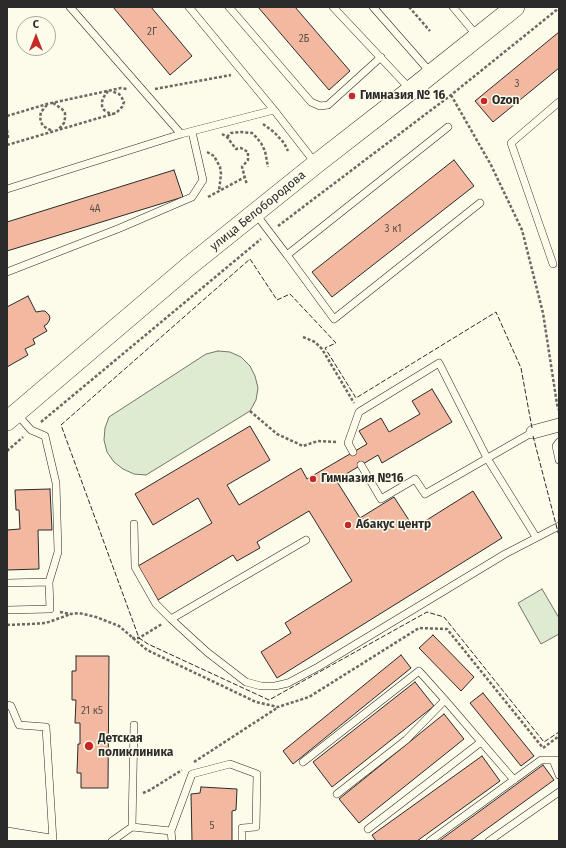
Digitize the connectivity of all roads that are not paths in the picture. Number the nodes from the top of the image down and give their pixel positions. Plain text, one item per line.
1 (70, 7) edge
2 (189, 7) edge
3 (229, 7) edge
4 (333, 7) edge
5 (373, 7) edge
6 (453, 7) edge
7 (515, 7) edge
8 (478, 37) junction
9 (381, 57) junction
10 (432, 74) junction
11 (411, 90) junction
12 (559, 102) edge
13 (274, 110) junction
14 (448, 127) dead end
15 (192, 132) junction
16 (181, 134) junction
17 (316, 164) junction
18 (7, 189) edge
19 (480, 203) dead end
20 (255, 213) junction
21 (287, 255) junction
22 (553, 264) dead end
23 (7, 272) edge
24 (12, 417) edge
25 (559, 425) edge
26 (533, 432) joint
27 (559, 442) edge
28 (354, 452) dead end
29 (487, 458) junction
30 (559, 460) edge
31 (361, 465) dead end
32 (134, 524) dead end
33 (559, 526) edge
34 (536, 537) junction
35 (306, 540) dead end
36 (49, 582) junction
37 (7, 583) edge
38 (7, 610) edge
39 (171, 619) junction
40 (445, 700) junction
41 (7, 706) edge
42 (134, 725) dead end
43 (481, 742) junction
44 (556, 760) edge
45 (303, 762) dead end
46 (559, 775) edge
47 (514, 780) junction
48 (559, 792) edge
49 (336, 794) dead end
50 (132, 827) junction
51 (368, 829) dead end
52 (171, 831) junction
53 (7, 834) edge
54 (52, 841) edge
55 (112, 841) edge
56 (172, 841) edge
57 (242, 841) edge
58 (430, 841) edge
59 (489, 841) edge

1 - 16 lane
2 - 13 lane
3 - 9 lane
4 - 9 lane
5 - 10 lane
6 - 8 lane
7 - 8 street, улица Белобородова
8 - 10 street, улица Белобородова
9 - 11 lane
10 - 11 street, улица Белобородова
11 - 17 street, улица Белобородова
12 - 22 lane
13 - 15 lane
13 - 17 lane
14 - 21 lane
15 - 16 lane
15 - 23 lane
16 - 18 lane
17 - 20 street, улица Белобородова
19 - 21 lane
20 - 21 lane
20 - 24 street, улица Белобородова
24 - 36 lane
25 - 26 street
26 - 29 lane
27 - 30 lane
28 - 29 lane
29 - 31 lane
29 - 34 lane
32 - 39 lane
33 - 34 lane
34 - 39 lane
35 - 39 lane
36 - 37 lane
36 - 38 lane
40 - 43 lane
40 - 45 lane
40 - 49 lane
41 - 54 lane
42 - 50 lane
43 - 47 lane
43 - 51 lane
44 - 46 lane
44 - 47 lane
47 - 58 lane
48 - 59 lane
50 - 52 lane
50 - 55 lane
52 - 56 lane
52 - 57 lane
53 - 54 street

